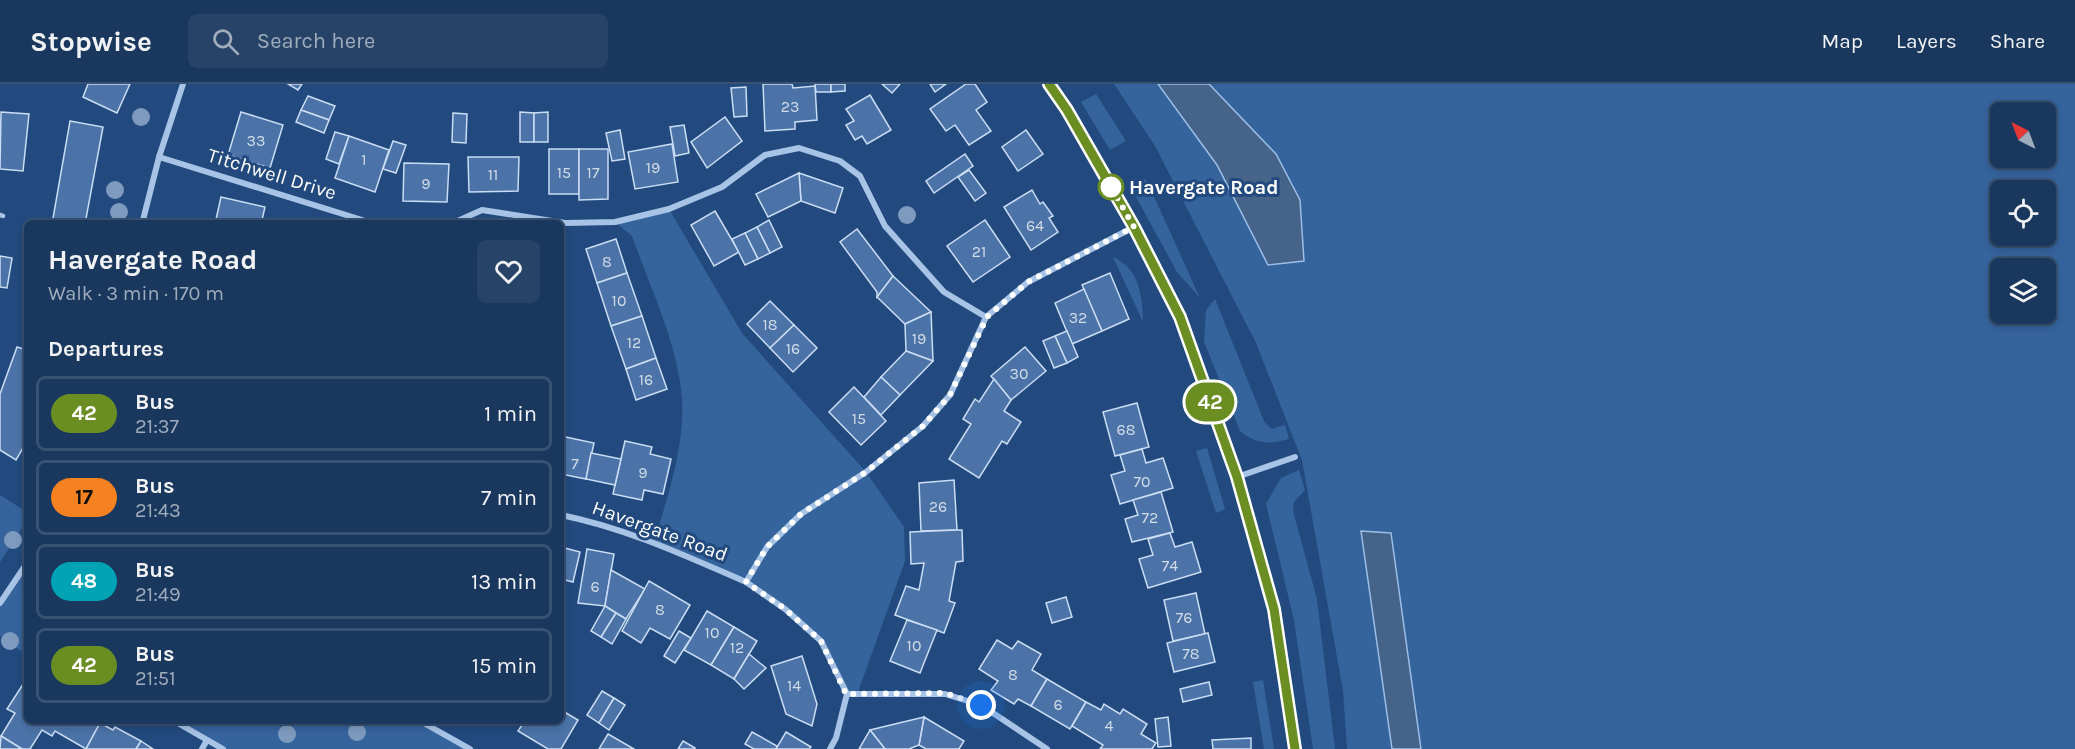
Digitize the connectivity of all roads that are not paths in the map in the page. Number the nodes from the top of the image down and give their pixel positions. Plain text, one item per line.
1 (183, 84) edge
2 (1049, 84) edge
3 (159, 157) junction
4 (143, 220) edge
5 (362, 220) edge
6 (460, 220) edge
7 (546, 220) edge
8 (564, 223) edge
9 (1134, 227) junction
10 (987, 317) junction
11 (1295, 457) dead end
12 (1237, 477) junction
13 (564, 516) edge
14 (24, 567) edge
15 (746, 582) junction
16 (0, 603) edge
17 (846, 694) junction
18 (179, 724) edge
19 (426, 724) edge
20 (207, 740) junction
21 (202, 749) edge
22 (223, 749) edge
23 (470, 749) edge
24 (830, 749) edge
25 (1047, 749) edge
26 (1295, 749) edge

1 - 3 street
2 - 9 street
3 - 4 street
3 - 5 street, Titchwell Drive
6 - 7 street
8 - 10 street
9 - 10 street, Havergate Road
9 - 12 street
10 - 15 street, Havergate Road
11 - 12 street
12 - 26 street
13 - 15 street, Havergate Road
14 - 16 street
15 - 17 street, Havergate Road
17 - 24 street
17 - 25 street
18 - 20 street
19 - 23 street
20 - 21 street
20 - 22 street

